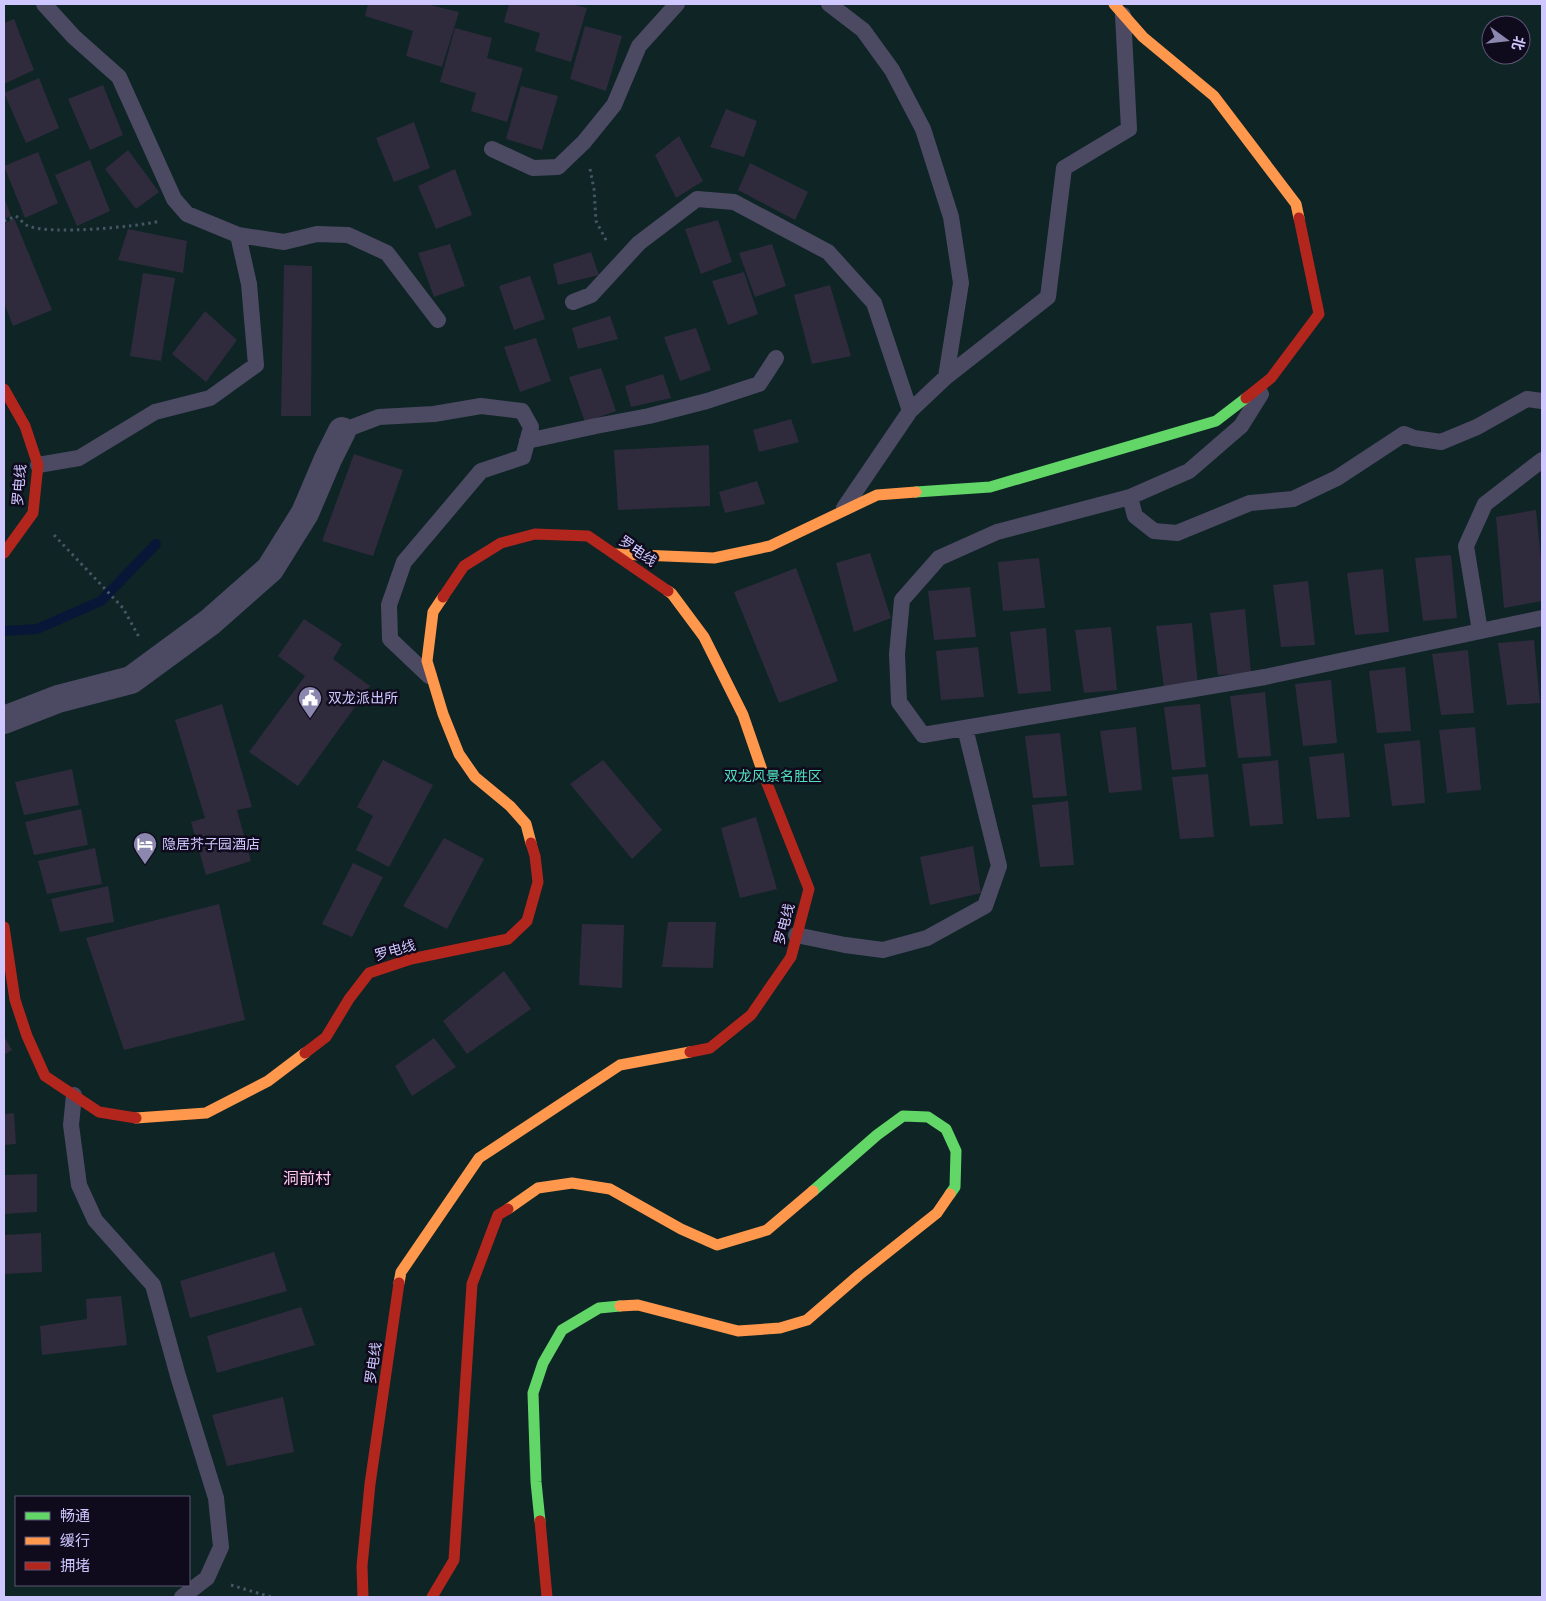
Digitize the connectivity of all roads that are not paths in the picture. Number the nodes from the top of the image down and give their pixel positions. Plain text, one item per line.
1 (44, 4) edge
2 (676, 4) edge
3 (829, 4) edge
4 (1118, 9) edge
5 (492, 149) dead end
6 (238, 235) junction
7 (572, 302) dead end
8 (438, 320) dead end
9 (776, 358) dead end
10 (946, 377) junction
11 (1271, 378) junction
12 (4, 389) edge
13 (1542, 401) edge
14 (910, 411) junction
15 (342, 431) joint
16 (527, 441) junction
17 (1542, 460) edge
18 (38, 465) junction
19 (1130, 497) junction
20 (841, 512) junction
21 (4, 553) edge
22 (616, 554) junction
23 (1542, 618) edge
24 (1480, 631) junction
25 (432, 679) junction
26 (4, 720) edge
27 (965, 728) junction
28 (4, 927) edge
29 (796, 935) junction
30 (74, 1095) junction
31 (182, 1597) edge
32 (363, 1597) edge
33 (432, 1597) edge
34 (547, 1597) edge

1 - 6 lane
2 - 5 lane
3 - 10 lane
4 - 10 lane
4 - 11 street
6 - 8 lane
6 - 18 lane
7 - 14 lane
9 - 16 lane
10 - 14 lane
11 - 19 lane
11 - 20 street
12 - 18 street, 罗电线
13 - 19 lane
14 - 20 lane
15 - 16 lane
15 - 26 street
16 - 25 lane
17 - 24 lane
18 - 21 street, 罗电线
19 - 27 lane
20 - 22 street
22 - 25 street, 罗电线
22 - 29 street, 罗电线
23 - 24 lane
24 - 27 lane
25 - 30 street, 罗电线
27 - 29 lane
28 - 30 street, 罗电线
29 - 32 street, 罗电线
30 - 31 lane
33 - 34 street

